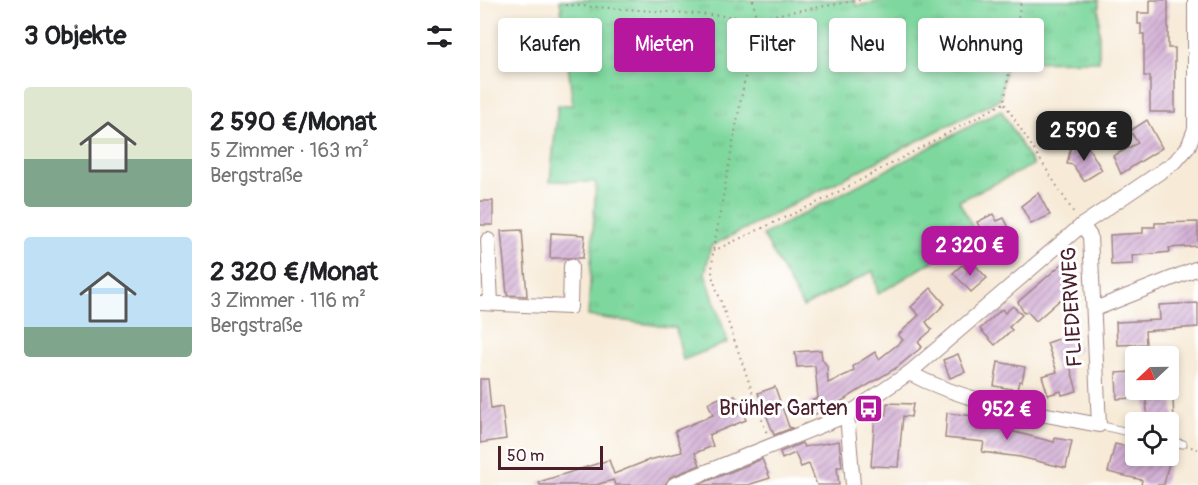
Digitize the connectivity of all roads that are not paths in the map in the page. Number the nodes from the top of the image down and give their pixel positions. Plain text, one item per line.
1 (1195, 0) edge
2 (1193, 150) edge
3 (1082, 225) junction
4 (488, 240) dead end
5 (570, 266) dead end
6 (1198, 268) edge
7 (486, 303) edge
8 (1095, 309) junction
9 (909, 373) junction
10 (847, 415) junction
11 (1099, 425) junction
12 (1125, 431) edge
13 (1179, 443) edge
14 (1183, 444) dead end
15 (683, 483) edge
16 (853, 485) edge

1 - 2 street
2 - 3 street
3 - 8 street, FLIEDERWEG
3 - 9 street
4 - 7 street
5 - 7 street
6 - 8 street
8 - 11 street, FLIEDERWEG
9 - 10 street
9 - 11 street
10 - 15 street
10 - 16 street
11 - 12 lane
13 - 14 lane

